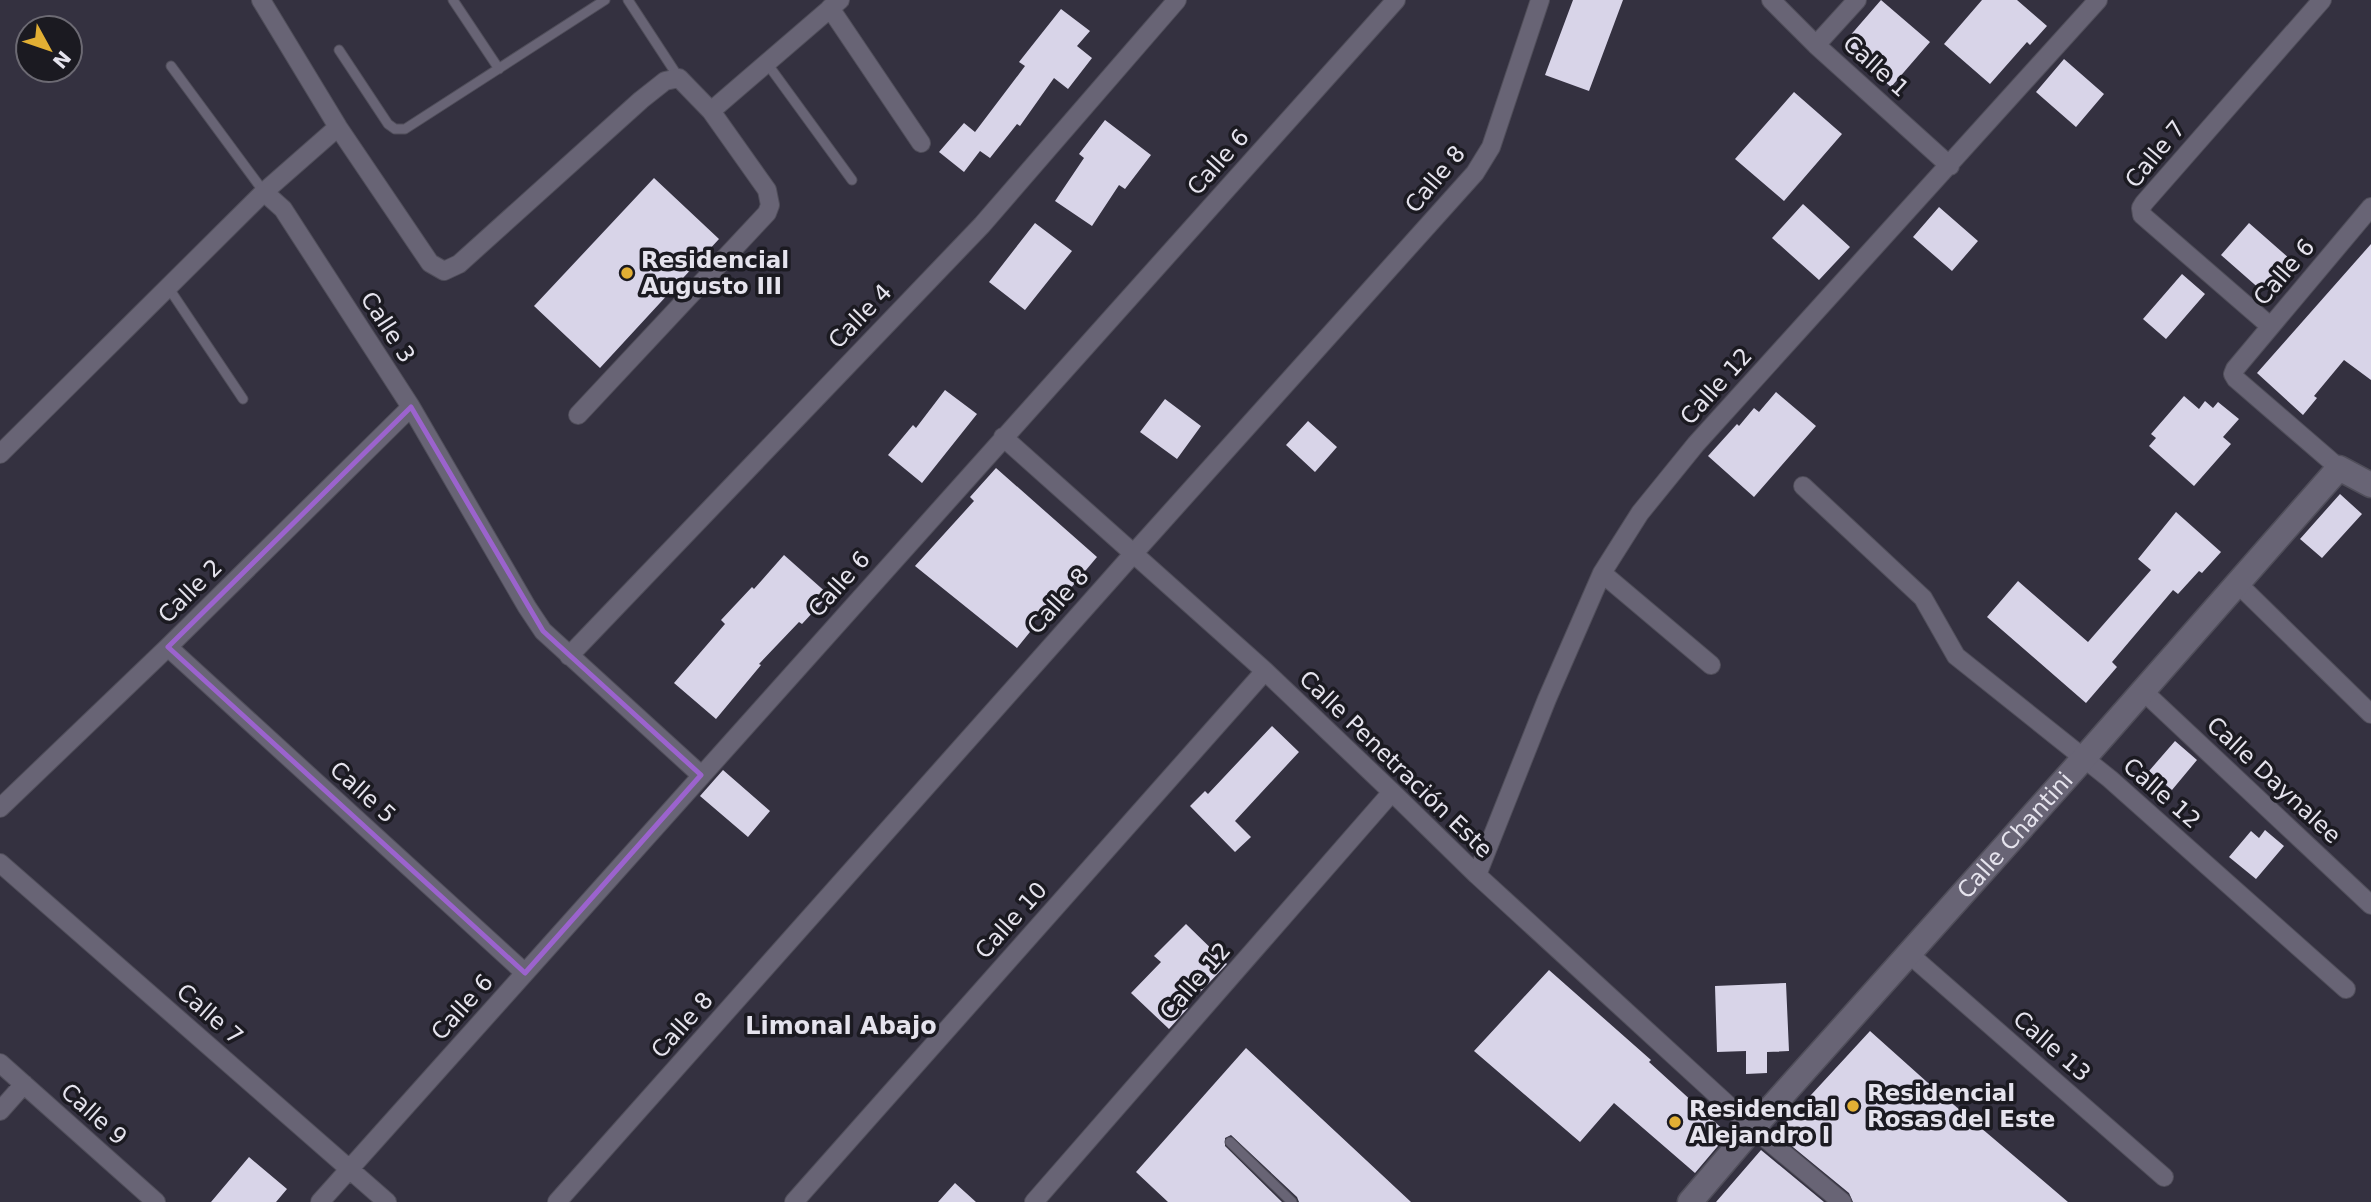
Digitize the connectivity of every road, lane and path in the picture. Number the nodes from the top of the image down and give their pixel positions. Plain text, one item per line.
1 (261, 0) edge
2 (453, 0) edge
3 (606, 0) edge
4 (628, 0) edge
5 (1177, 0) edge
6 (1396, 0) edge
7 (1540, 0) edge
8 (1771, 0) edge
9 (1857, 0) edge
10 (2098, 0) edge
11 (2322, 0) edge
12 (835, 4) edge
13 (1816, 45) junction
14 (340, 50) dead end
15 (766, 62) junction
16 (171, 66) dead end
17 (499, 69) junction
18 (679, 78) junction
19 (711, 111) junction
20 (338, 127) junction
21 (921, 142) dead end
22 (1950, 166) junction
23 (852, 180) dead end
24 (264, 192) junction
25 (2371, 207) edge
26 (168, 287) junction
27 (2270, 326) junction
28 (243, 399) dead end
29 (411, 407) junction
30 (578, 415) dead end
31 (1003, 437) junction
32 (0, 454) edge
33 (2339, 468) junction
34 (2369, 482) edge
35 (1803, 486) dead end
36 (1134, 553) junction
37 (1602, 573) junction
38 (2236, 583) junction
39 (168, 647) junction
40 (569, 656) junction
41 (1711, 665) dead end
42 (1265, 671) junction
43 (2143, 691) junction
44 (2371, 714) edge
45 (2084, 758) junction
46 (701, 775) junction
47 (1392, 792) junction
48 (0, 808) edge
49 (0, 863) edge
50 (1477, 875) junction
51 (2371, 905) edge
52 (1908, 953) junction
53 (525, 973) junction
54 (2346, 989) dead end
55 (0, 1063) edge
56 (24, 1084) junction
57 (0, 1111) edge
58 (1753, 1128) junction
59 (1230, 1143) dead end
60 (350, 1168) junction
61 (2164, 1177) dead end
62 (152, 1201) edge
63 (320, 1202) edge
64 (387, 1202) edge
65 (557, 1202) edge
66 (794, 1202) edge
67 (1034, 1202) edge
68 (1292, 1202) edge
69 (1690, 1202) edge
70 (1842, 1202) edge

1 - 20 street
2 - 17 lane
3 - 17 lane
4 - 18 lane
5 - 40 street, Calle 4
6 - 31 street, Calle 6
7 - 36 street, Calle 8
8 - 13 street, Calle 1
9 - 13 street
10 - 22 street, Calle 12
11 - 27 street, Calle 7
12 - 15 street
12 - 21 street
13 - 22 street, Calle 1
14 - 17 lane
15 - 19 street
15 - 23 lane
16 - 24 lane
18 - 19 street
18 - 20 street
19 - 30 street
20 - 24 street
22 - 37 street, Calle 12
24 - 26 street
24 - 29 street, Calle 3
25 - 27 street, Calle 6
26 - 28 lane
26 - 32 street
27 - 33 street, Calle 6
29 - 39 street, Calle 2
29 - 40 street, Calle 3
31 - 36 street, Calle Penetración Este
31 - 46 street, Calle 6
33 - 34 street
33 - 38 street, Calle Chantini
35 - 45 street, Calle 12
36 - 42 street, Calle Penetración Este
36 - 65 street, Calle 8
37 - 41 street
37 - 50 street, Calle 12
38 - 43 street, Calle Chantini
38 - 44 street
39 - 48 street, Calle 2
39 - 53 street, Calle 5
40 - 46 street, Calle 3
42 - 47 street, Calle Penetración Este
42 - 66 street, Calle 10
43 - 45 street, Calle Chantini
43 - 51 street, Calle Daynalee
45 - 52 street, Calle Chantini
45 - 54 street, Calle 12
46 - 53 street, Calle 6
47 - 50 street, Calle Penetración Este
47 - 67 street, Calle 12
49 - 60 street, Calle 7
50 - 58 street, Calle Penetración Este
52 - 58 street, Calle Chantini
52 - 61 street, Calle 13
53 - 60 street, Calle 6
55 - 56 street, Calle 9
56 - 57 street
56 - 62 street, Calle 9
58 - 69 street, Calle Chantini
58 - 70 street, Calle Penetración Este
59 - 68 lane
60 - 63 street, Calle 6
60 - 64 street, Calle 7

